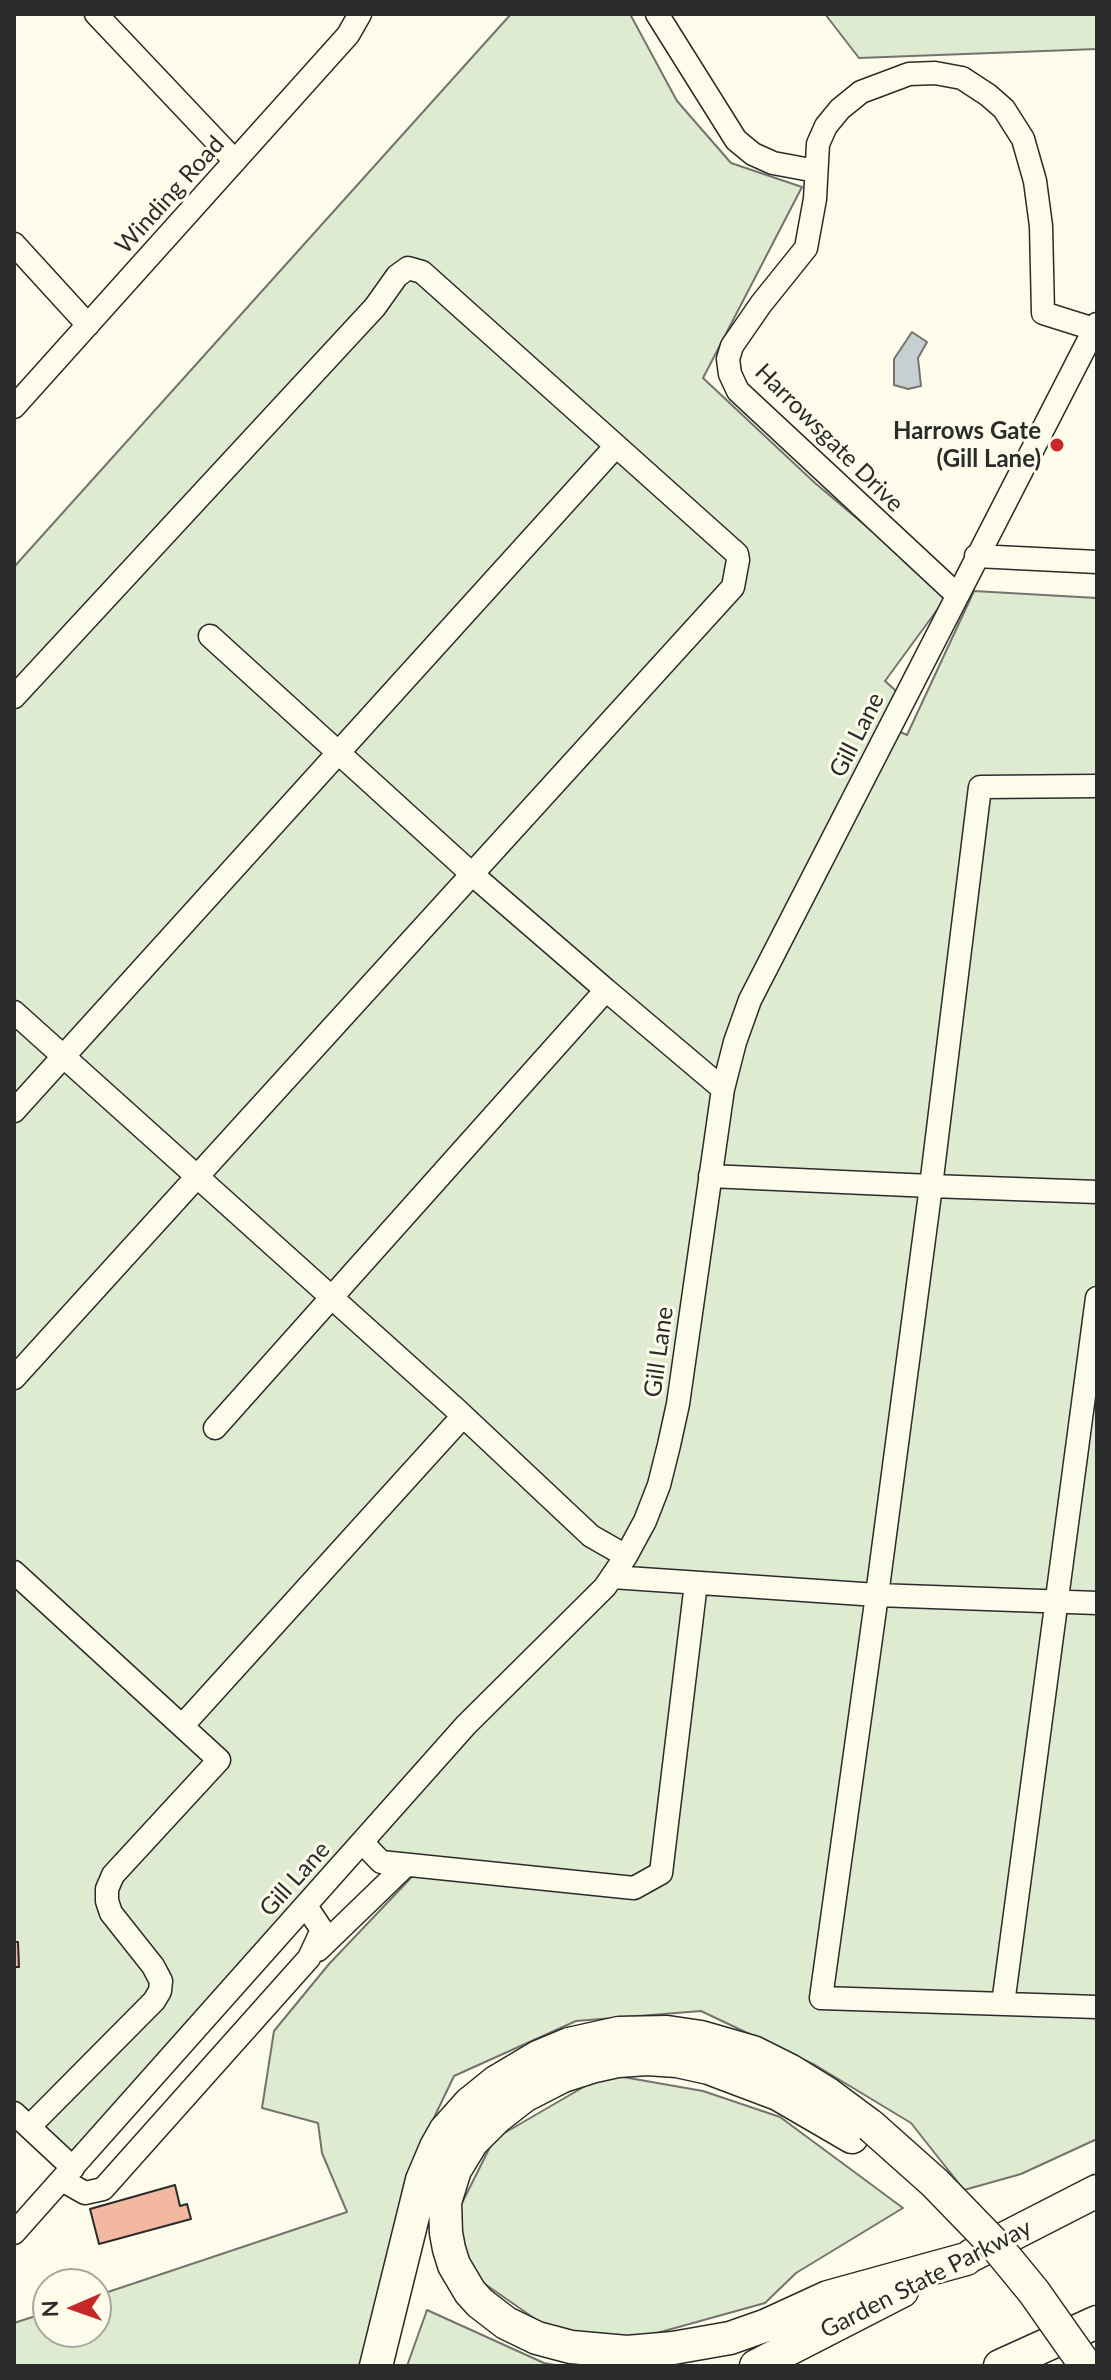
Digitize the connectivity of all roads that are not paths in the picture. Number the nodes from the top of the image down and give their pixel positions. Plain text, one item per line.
1 (96, 14) edge
2 (360, 14) edge
3 (657, 14) edge
4 (235, 161) junction
5 (816, 171) junction
6 (14, 244) edge
7 (88, 325) junction
8 (1096, 328) edge
9 (14, 407) edge
10 (616, 446) junction
11 (976, 556) junction
12 (1097, 562) edge
13 (956, 594) junction
14 (210, 636) dead end
15 (14, 697) edge
16 (338, 752) junction
17 (1097, 786) edge
18 (473, 875) junction
19 (606, 990) junction
20 (14, 1012) edge
21 (63, 1056) junction
22 (723, 1089) junction
23 (14, 1111) edge
24 (710, 1176) junction
25 (198, 1178) junction
26 (931, 1186) junction
27 (1097, 1192) edge
28 (331, 1297) junction
29 (1097, 1298) edge
30 (14, 1378) edge
31 (463, 1416) junction
32 (215, 1428) dead end
33 (626, 1556) junction
34 (14, 1572) edge
35 (612, 1577) junction
36 (696, 1583) junction
37 (877, 1595) junction
38 (1057, 1602) junction
39 (1097, 1603) edge
40 (183, 1725) junction
41 (362, 1842) junction
42 (406, 1865) junction
43 (306, 1906) junction
44 (309, 1958) junction
45 (1003, 2004) junction
46 (1097, 2007) edge
47 (22, 2120) edge
48 (862, 2131) junction
49 (67, 2174) junction
50 (1097, 2191) edge
51 (14, 2233) edge
52 (966, 2259) junction
53 (1097, 2322) edge
54 (376, 2366) edge
55 (756, 2366) edge
56 (1000, 2366) edge
57 (1063, 2366) edge
58 (1086, 2366) edge

1 - 4 street
2 - 4 street, Winding Road
3 - 5 street
4 - 7 street, Winding Road
5 - 8 street, Harrowsgate Drive
5 - 13 street, Harrowsgate Drive
6 - 7 street
7 - 9 street, Winding Road
8 - 11 street, Gill Lane
10 - 15 street
10 - 16 street
10 - 18 street
11 - 12 street
11 - 13 street, Gill Lane
13 - 22 street, Gill Lane
14 - 16 street
16 - 18 street
16 - 21 street
17 - 26 street
18 - 19 street
18 - 25 street
19 - 22 street
19 - 28 street
20 - 21 street
21 - 23 street
21 - 25 street
22 - 24 street, Gill Lane
24 - 26 street
24 - 33 street, Gill Lane
25 - 28 street
25 - 30 street
26 - 27 street
26 - 37 street
28 - 31 street
28 - 32 street
29 - 38 street
31 - 33 street
31 - 40 street
33 - 35 street, Gill Lane
34 - 40 street
35 - 36 street
35 - 41 street, Gill Lane
36 - 37 street
36 - 42 street
37 - 38 street
37 - 45 street
38 - 39 street
38 - 45 street
40 - 47 street
41 - 42 street
41 - 43 street, Gill Lane
42 - 44 street
43 - 44 street
43 - 49 street, Gill Lane
44 - 49 street
45 - 46 street
47 - 49 street
48 - 52 highway
48 - 54 highway
48 - 57 highway
48 - 58 highway, bridge
49 - 51 street, Gill Lane
50 - 52 highway, Garden State Parkway
52 - 55 highway, Garden State Parkway
53 - 56 highway

